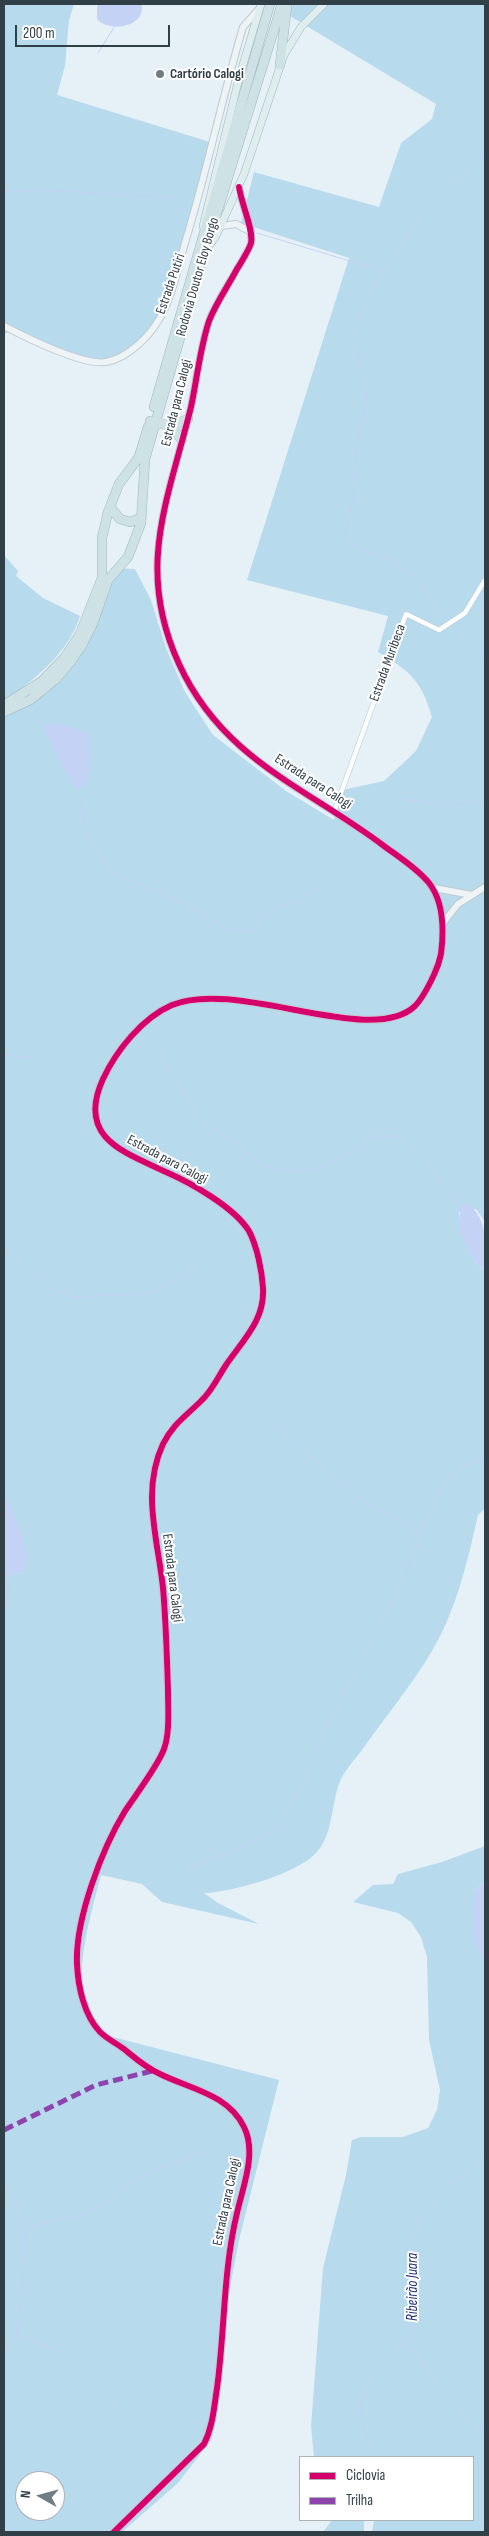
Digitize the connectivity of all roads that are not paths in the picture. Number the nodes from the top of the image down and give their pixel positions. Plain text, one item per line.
1 (270, 4) edge
2 (282, 4) edge
3 (287, 4) edge
4 (324, 4) edge
5 (260, 6) edge
6 (280, 65) junction
7 (229, 74) junction
8 (239, 78) junction
9 (239, 187) junction
10 (221, 226) junction
11 (203, 232) junction
12 (251, 232) junction
13 (205, 251) junction
14 (4, 326) edge
15 (188, 419) junction
16 (153, 421) junction
17 (170, 426) junction
18 (182, 440) junction
19 (110, 507) junction
20 (141, 518) junction
21 (485, 580) edge
22 (4, 705) edge
23 (4, 712) edge
24 (334, 812) junction
25 (485, 887) edge
26 (434, 888) junction
27 (472, 894) junction
28 (443, 923) junction
29 (114, 2532) edge

1 - 11 highway
2 - 13 highway, Rodovia Doutor Eloy Borgo
3 - 6 highway
4 - 6 main road
5 - 7 street, Estrada Putiri
5 - 8 main road
6 - 9 main road
7 - 8 street
7 - 14 street, Estrada Putiri
8 - 11 main road
9 - 10 main road
9 - 12 street
10 - 12 street
10 - 13 main road
11 - 16 highway
12 - 15 street, Estrada para Calogi
13 - 16 highway, Rodovia Doutor Eloy Borgo
15 - 17 highway
15 - 18 street, Estrada para Calogi
16 - 17 highway
16 - 19 highway
16 - 20 highway, Rodovia Doutor Eloy Borgo
17 - 18 highway
18 - 24 street, Estrada para Calogi
19 - 20 highway
19 - 22 highway
20 - 23 highway, Rodovia Doutor Eloy Borgo
21 - 24 street, Estrada Muribeca
24 - 26 street, Estrada para Calogi
25 - 27 street
26 - 27 street
26 - 28 street, Estrada para Calogi
27 - 28 street
28 - 29 street, Estrada para Calogi

